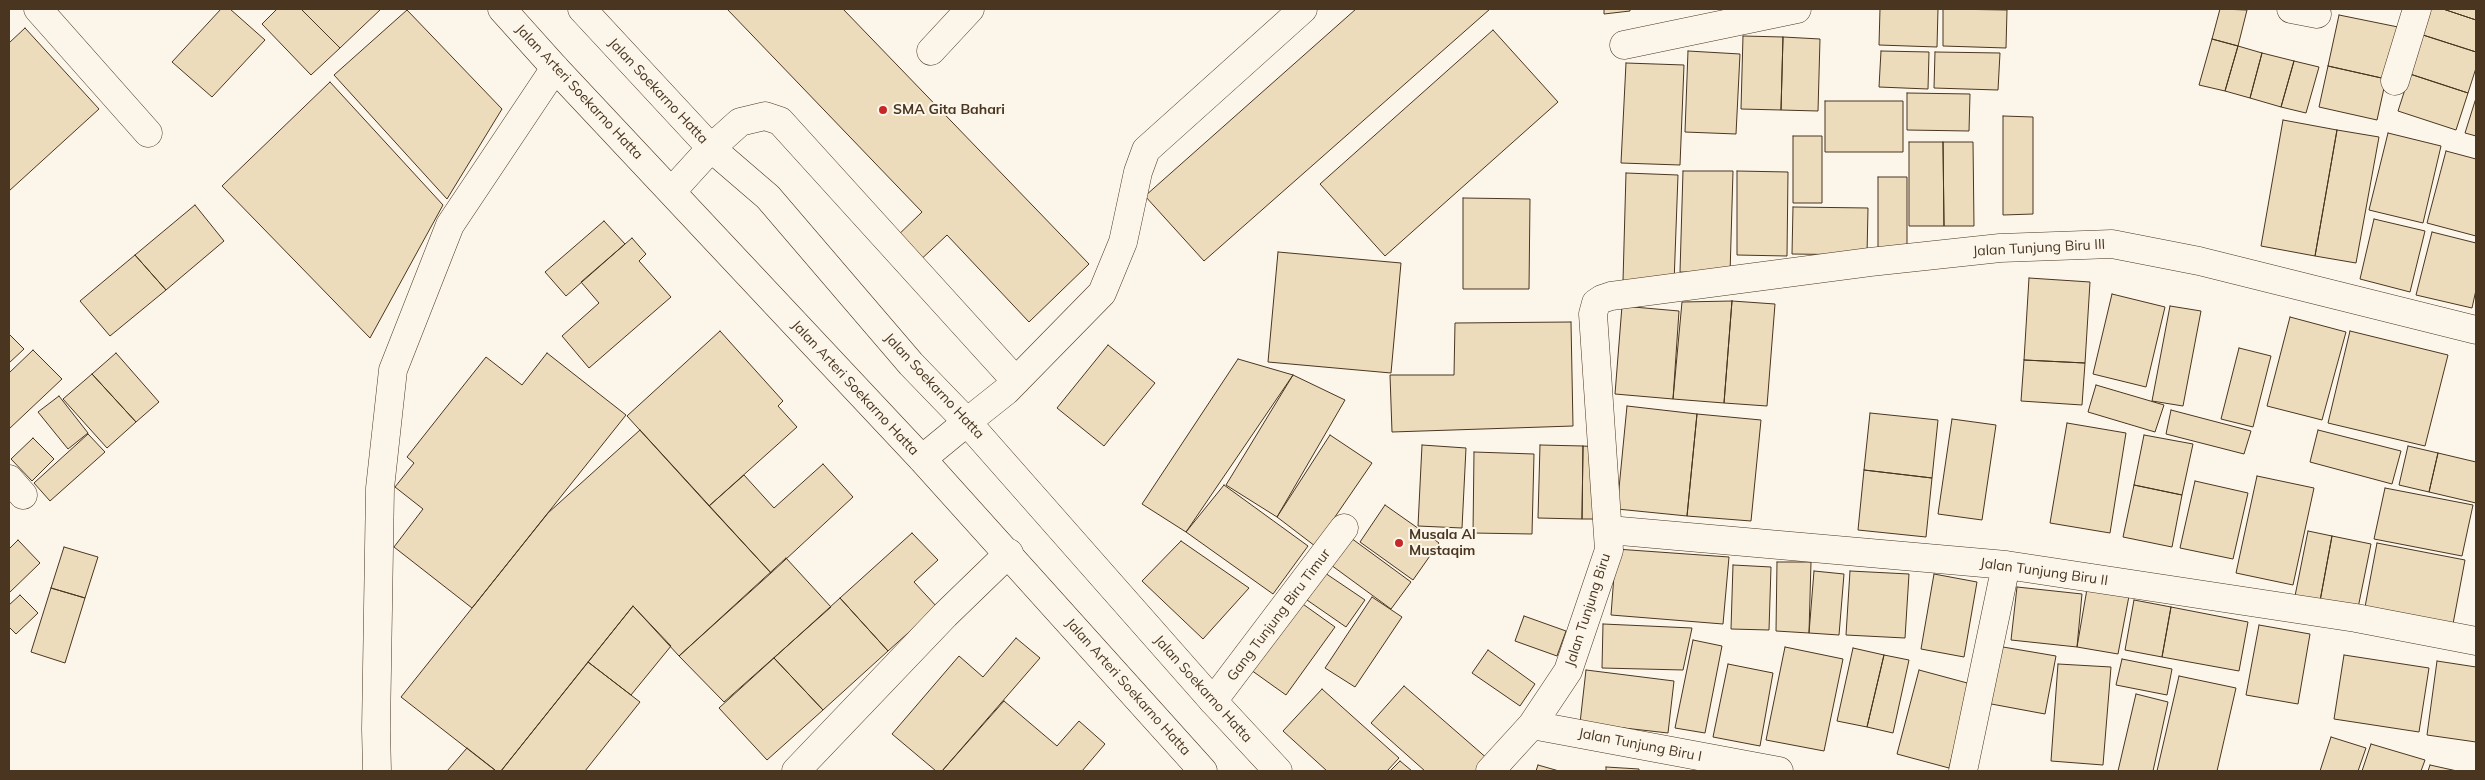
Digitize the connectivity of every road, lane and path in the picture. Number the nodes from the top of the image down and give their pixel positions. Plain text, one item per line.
1 (38, 9) edge
2 (502, 9) edge
3 (582, 9) edge
4 (970, 9) edge
5 (1303, 9) edge
6 (1797, 9) edge
7 (2291, 9) edge
8 (2417, 9) edge
9 (2317, 14) dead end
10 (1624, 45) dead end
11 (931, 51) dead end
12 (555, 68) junction
13 (2395, 81) dead end
14 (148, 133) dead end
15 (711, 148) junction
16 (672, 191) junction
17 (1596, 303) joint
18 (2476, 330) edge
19 (1016, 381) junction
20 (968, 422) junction
21 (922, 459) junction
22 (1344, 528) dead end
23 (1609, 530) junction
24 (1008, 553) junction
25 (2006, 565) junction
26 (2476, 641) edge
27 (1213, 701) junction
28 (1532, 725) junction
29 (377, 771) edge
30 (796, 771) edge
31 (1203, 771) edge
32 (1278, 771) edge
33 (1490, 771) edge
34 (1779, 771) edge
35 (1963, 771) edge

1 - 14 street
2 - 12 street, Jalan Arteri Soekarno Hatta
3 - 15 street, Jalan Soekarno Hatta
4 - 11 street
5 - 19 street
6 - 10 street
7 - 9 street
8 - 13 street
12 - 16 street, Jalan Arteri Soekarno Hatta
12 - 29 street
15 - 16 street
15 - 19 street
15 - 20 street, Jalan Soekarno Hatta
16 - 21 street, Jalan Arteri Soekarno Hatta
17 - 18 street, Jalan Tunjung Biru III
17 - 23 street, Jalan Tunjung Biru
19 - 20 street
20 - 21 street
20 - 27 street, Jalan Soekarno Hatta
21 - 24 street, Jalan Arteri Soekarno Hatta
22 - 27 street, Gang Tunjung Biru Timur
23 - 25 street, Jalan Tunjung Biru II
23 - 28 street, Jalan Tunjung Biru
24 - 30 street
24 - 31 street, Jalan Arteri Soekarno Hatta
25 - 26 street, Jalan Tunjung Biru II
25 - 35 street
27 - 32 street, Jalan Soekarno Hatta
28 - 33 street, Jalan Tunjung Biru
28 - 34 street, Jalan Tunjung Biru I

